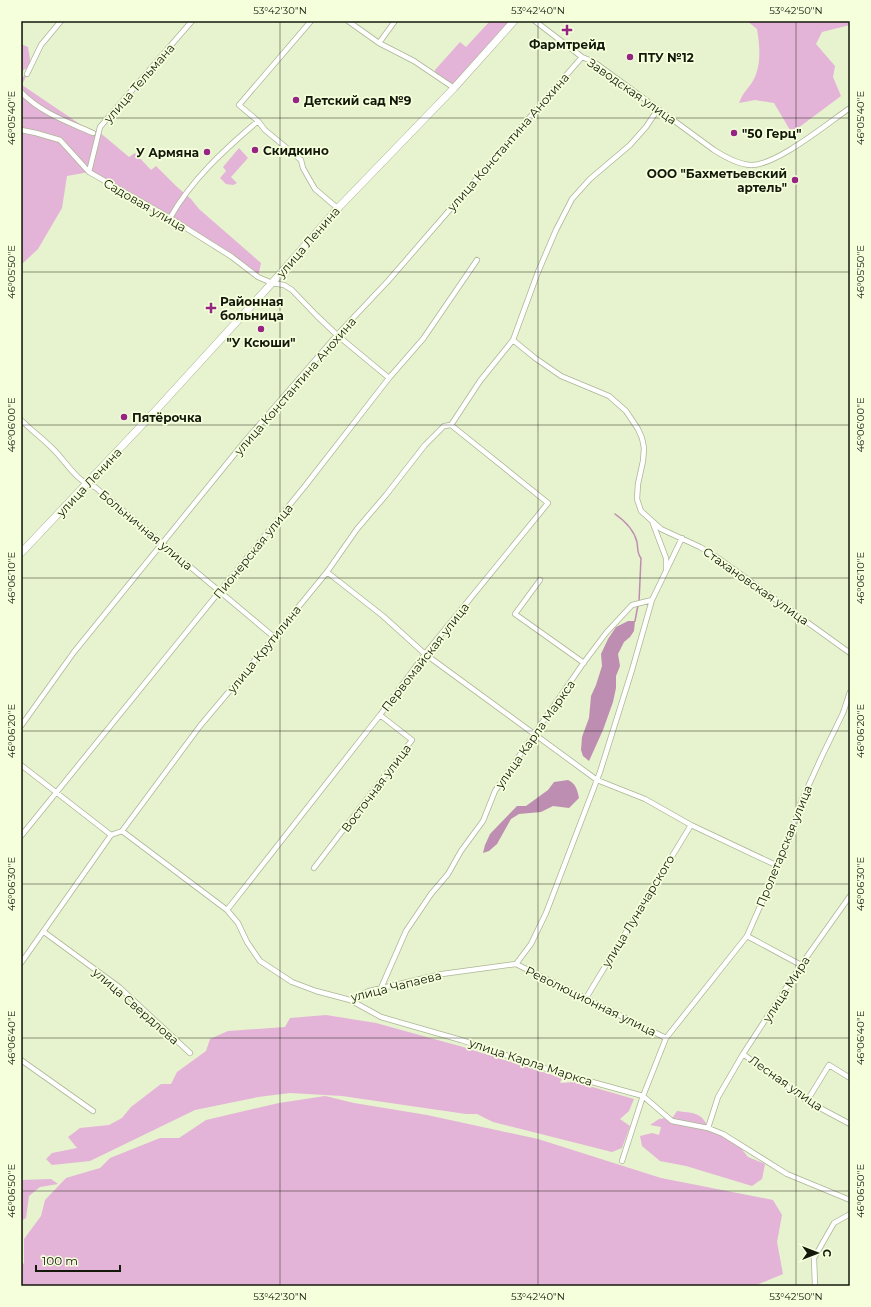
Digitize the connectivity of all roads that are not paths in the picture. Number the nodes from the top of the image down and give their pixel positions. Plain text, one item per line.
1 (62, 21) edge
2 (192, 21) edge
3 (310, 21) edge
4 (348, 21) edge
5 (395, 21) edge
6 (514, 21) edge
7 (535, 21) edge
8 (379, 43) junction
9 (582, 57) junction
10 (27, 74) dead end
11 (454, 88) junction
12 (21, 92) edge
13 (850, 108) edge
14 (658, 109) junction
15 (258, 121) junction
16 (21, 130) edge
17 (93, 133) dead end
18 (89, 172) junction
19 (340, 206) junction
20 (170, 218) junction
21 (477, 260) dead end
22 (272, 283) junction
23 (337, 335) junction
24 (513, 340) junction
25 (389, 378) junction
26 (21, 420) edge
27 (451, 425) junction
28 (87, 485) junction
29 (651, 520) junction
30 (682, 538) junction
31 (162, 543) junction
32 (21, 553) edge
33 (666, 571) junction
34 (327, 572) junction
35 (540, 580) dead end
36 (220, 592) junction
37 (652, 600) junction
38 (274, 638) junction
39 (850, 653) edge
40 (425, 654) junction
41 (584, 663) junction
42 (850, 692) edge
43 (380, 715) junction
44 (21, 726) edge
45 (535, 734) junction
46 (21, 765) edge
47 (597, 780) junction
48 (55, 793) junction
49 (691, 825) junction
50 (122, 831) junction
51 (111, 835) junction
52 (21, 836) edge
53 (778, 866) junction
54 (314, 868) dead end
55 (850, 896) edge
56 (227, 910) junction
57 (44, 932) junction
58 (747, 936) junction
59 (21, 963) edge
60 (516, 964) junction
61 (801, 965) junction
62 (381, 988) junction
63 (586, 998) junction
64 (350, 1000) junction
65 (666, 1038) junction
66 (190, 1053) dead end
67 (743, 1054) junction
68 (21, 1060) edge
69 (850, 1078) edge
70 (643, 1096) junction
71 (807, 1101) junction
72 (93, 1111) dead end
73 (850, 1124) edge
74 (708, 1128) junction
75 (622, 1161) dead end
76 (850, 1200) edge
77 (850, 1214) edge
78 (815, 1286) edge

1 - 10 street
2 - 18 street, улица Тельмана
3 - 15 street
4 - 8 street
5 - 8 street
6 - 11 main road, улица Ленина
7 - 9 street, Заводская улица
8 - 11 street
9 - 14 street, Заводская улица
9 - 23 street, улица Константина Анохина
11 - 19 main road, улица Ленина
12 - 17 street
13 - 14 street, Заводская улица
14 - 24 street, улица Крутилина
15 - 19 street
15 - 20 street
16 - 18 street, Садовая улица
18 - 20 street, Садовая улица
19 - 22 main road, улица Ленина
20 - 22 street, Садовая улица
21 - 25 street, Пионерская улица
22 - 23 street, Садовая улица
22 - 28 main road, улица Ленина
23 - 25 street, Садовая улица
23 - 31 street, улица Константина Анохина
24 - 27 street, улица Крутилина
24 - 29 street, Стахановская улица
25 - 36 street, Пионерская улица
26 - 28 street, Больничная улица
27 - 34 street, улица Крутилина
27 - 40 street, Первомайская улица
28 - 31 street, Больничная улица
28 - 32 main road, улица Ленина
29 - 30 street, Стахановская улица
29 - 33 street
30 - 33 street
30 - 39 street, Стахановская улица
31 - 36 street, Больничная улица
31 - 44 street, улица Константина Анохина
33 - 37 street
34 - 38 street, улица Крутилина
34 - 40 street
35 - 41 street
36 - 38 street, Больничная улица
36 - 48 street, Пионерская улица
37 - 41 street, улица Карла Маркса
37 - 47 street
38 - 50 street, улица Крутилина
40 - 43 street, Первомайская улица
40 - 45 street
41 - 45 street, улица Карла Маркса
42 - 53 street, Пролетарская улица
43 - 54 street, Восточная улица
43 - 56 street, Первомайская улица
45 - 47 street
45 - 62 street, улица Карла Маркса
46 - 48 street
47 - 49 street
47 - 60 street
48 - 51 street
48 - 52 street, Пионерская улица
49 - 53 street
49 - 63 street, улица Луначарского
50 - 51 street
50 - 56 street, улица Чапаева
51 - 57 street
53 - 58 street, Пролетарская улица
55 - 61 street, улица Мира
56 - 64 street, улица Чапаева
57 - 59 street
57 - 66 street, улица Свердлова
58 - 61 street
58 - 65 street, Пролетарская улица
60 - 62 street, улица Чапаева
60 - 63 street, Революционная улица
61 - 67 street, улица Мира
62 - 64 street, улица Чапаева
63 - 65 street, Революционная улица
64 - 70 street, улица Карла Маркса
65 - 70 street, Пролетарская улица
67 - 71 street, Лесная улица
67 - 74 street, улица Мира
68 - 72 street
69 - 71 street
70 - 74 street, улица Карла Маркса
70 - 75 street, Пролетарская улица
71 - 73 street, Лесная улица
74 - 76 street, улица Карла Маркса
77 - 78 street

